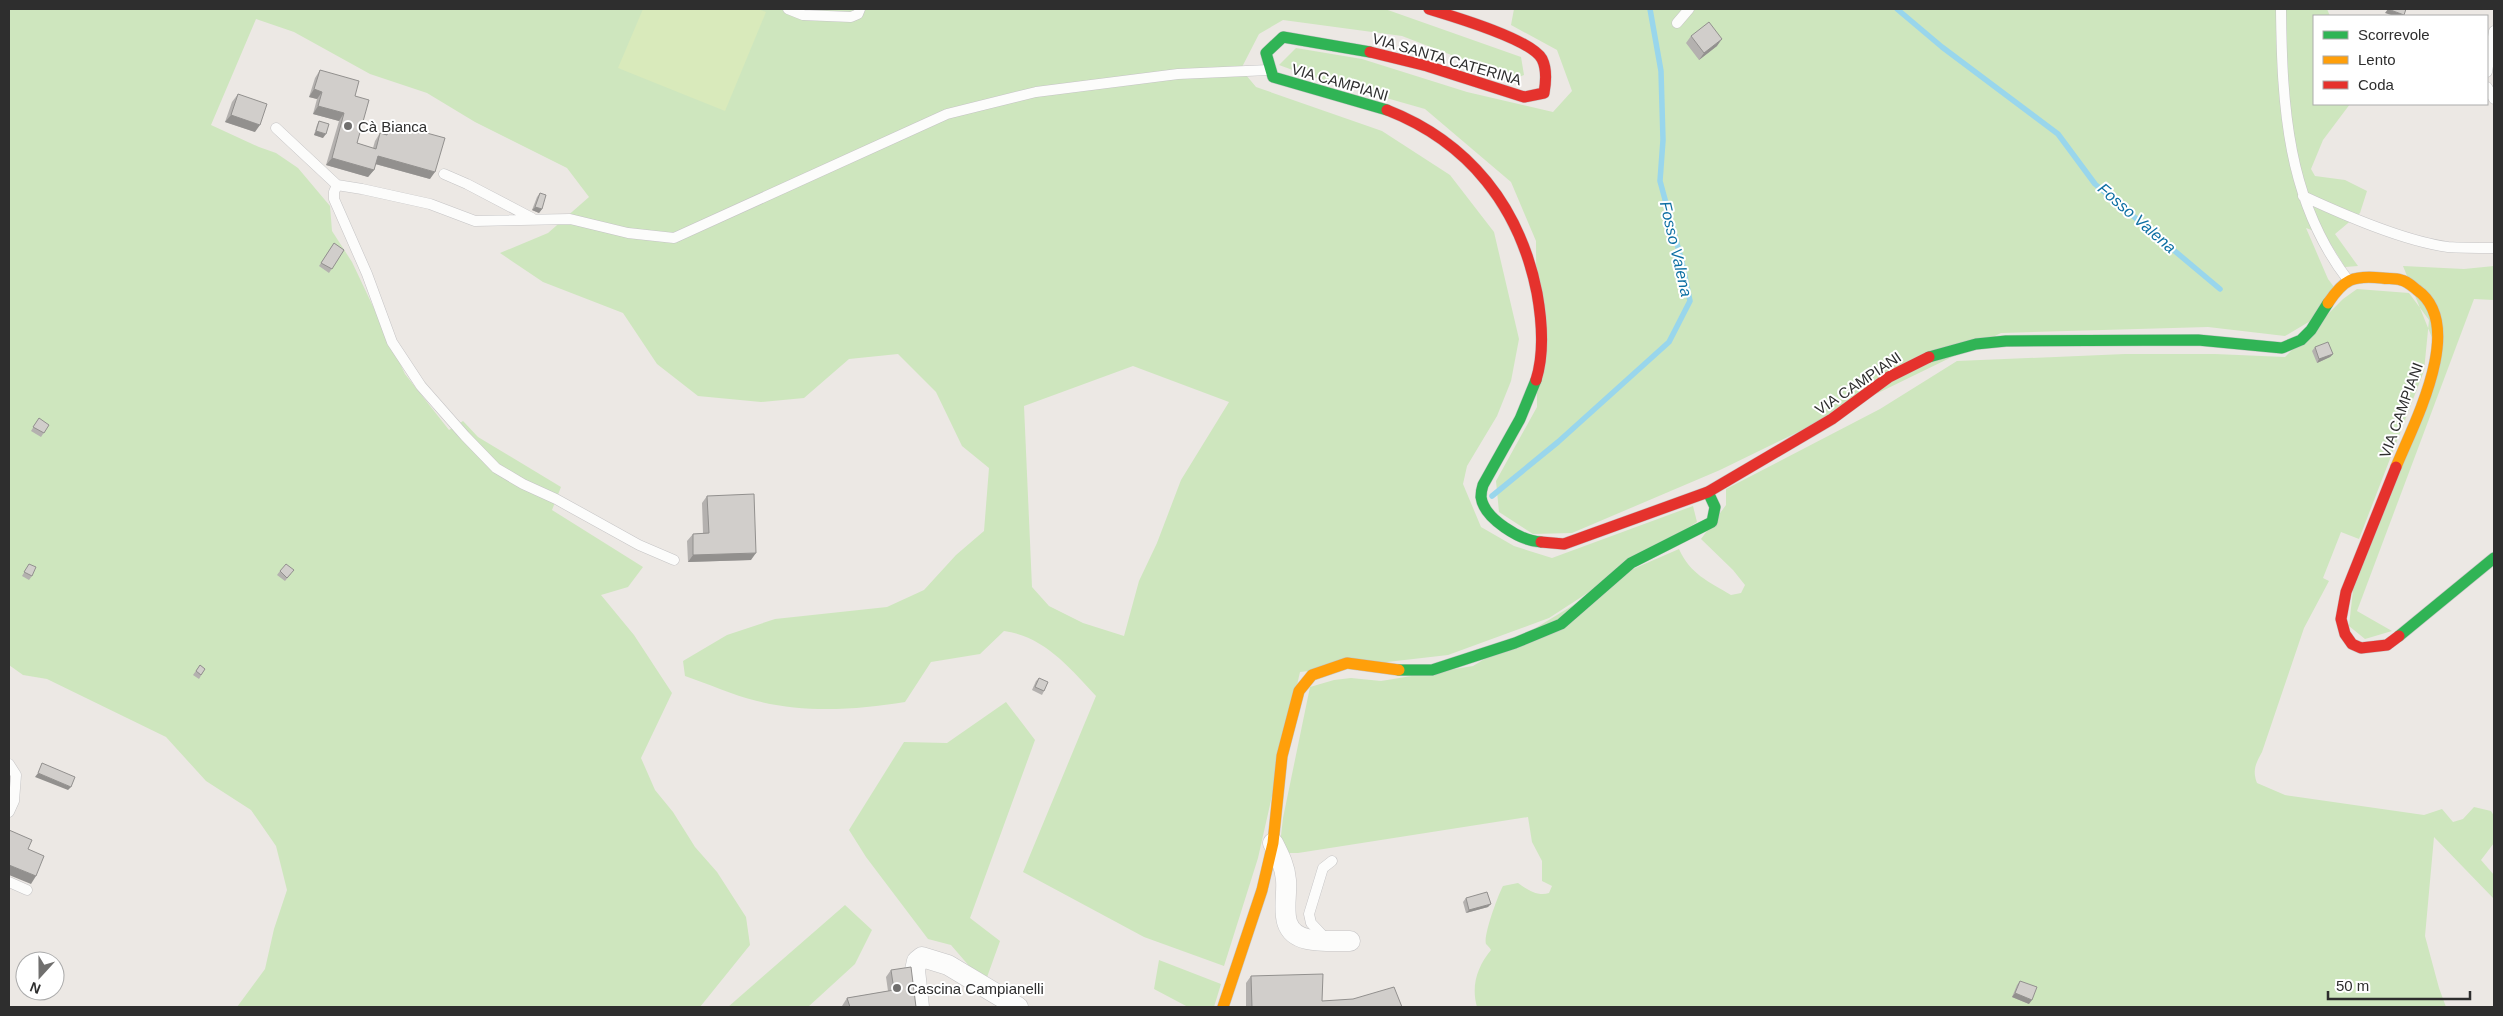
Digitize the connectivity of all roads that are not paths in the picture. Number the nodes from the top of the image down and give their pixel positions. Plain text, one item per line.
1 (788, 9) edge
2 (860, 9) edge
3 (1428, 9) edge
4 (1689, 9) edge
5 (2281, 9) edge
6 (1678, 24) dead end
7 (2494, 31) edge
8 (2488, 66) edge
9 (1269, 70) junction
10 (276, 128) dead end
11 (444, 174) dead end
12 (337, 186) junction
13 (2303, 196) junction
14 (532, 218) junction
15 (2494, 248) edge
16 (2348, 280) junction
17 (1708, 492) junction
18 (2494, 558) edge
19 (674, 560) dead end
20 (9, 764) edge
21 (9, 812) edge
22 (1273, 843) junction
23 (1332, 861) dead end
24 (9, 882) edge
25 (27, 890) dead end
26 (1328, 940) junction
27 (1350, 941) dead end
28 (918, 1007) edge
29 (1018, 1007) edge
30 (1223, 1007) edge

1 - 2 lane
3 - 9 street, VIA SANTA CATERINA
4 - 6 lane
5 - 13 lane
7 - 8 lane
9 - 14 lane
9 - 17 street, VIA CAMPIANI
10 - 12 lane
11 - 14 lane
12 - 14 lane
12 - 19 lane
13 - 15 lane
13 - 16 lane
16 - 17 street, VIA CAMPIANI
16 - 18 street, VIA CAMPIANI
17 - 22 street
20 - 21 lane
22 - 26 street
22 - 30 street
23 - 26 lane
24 - 25 lane
26 - 27 street
28 - 29 street

